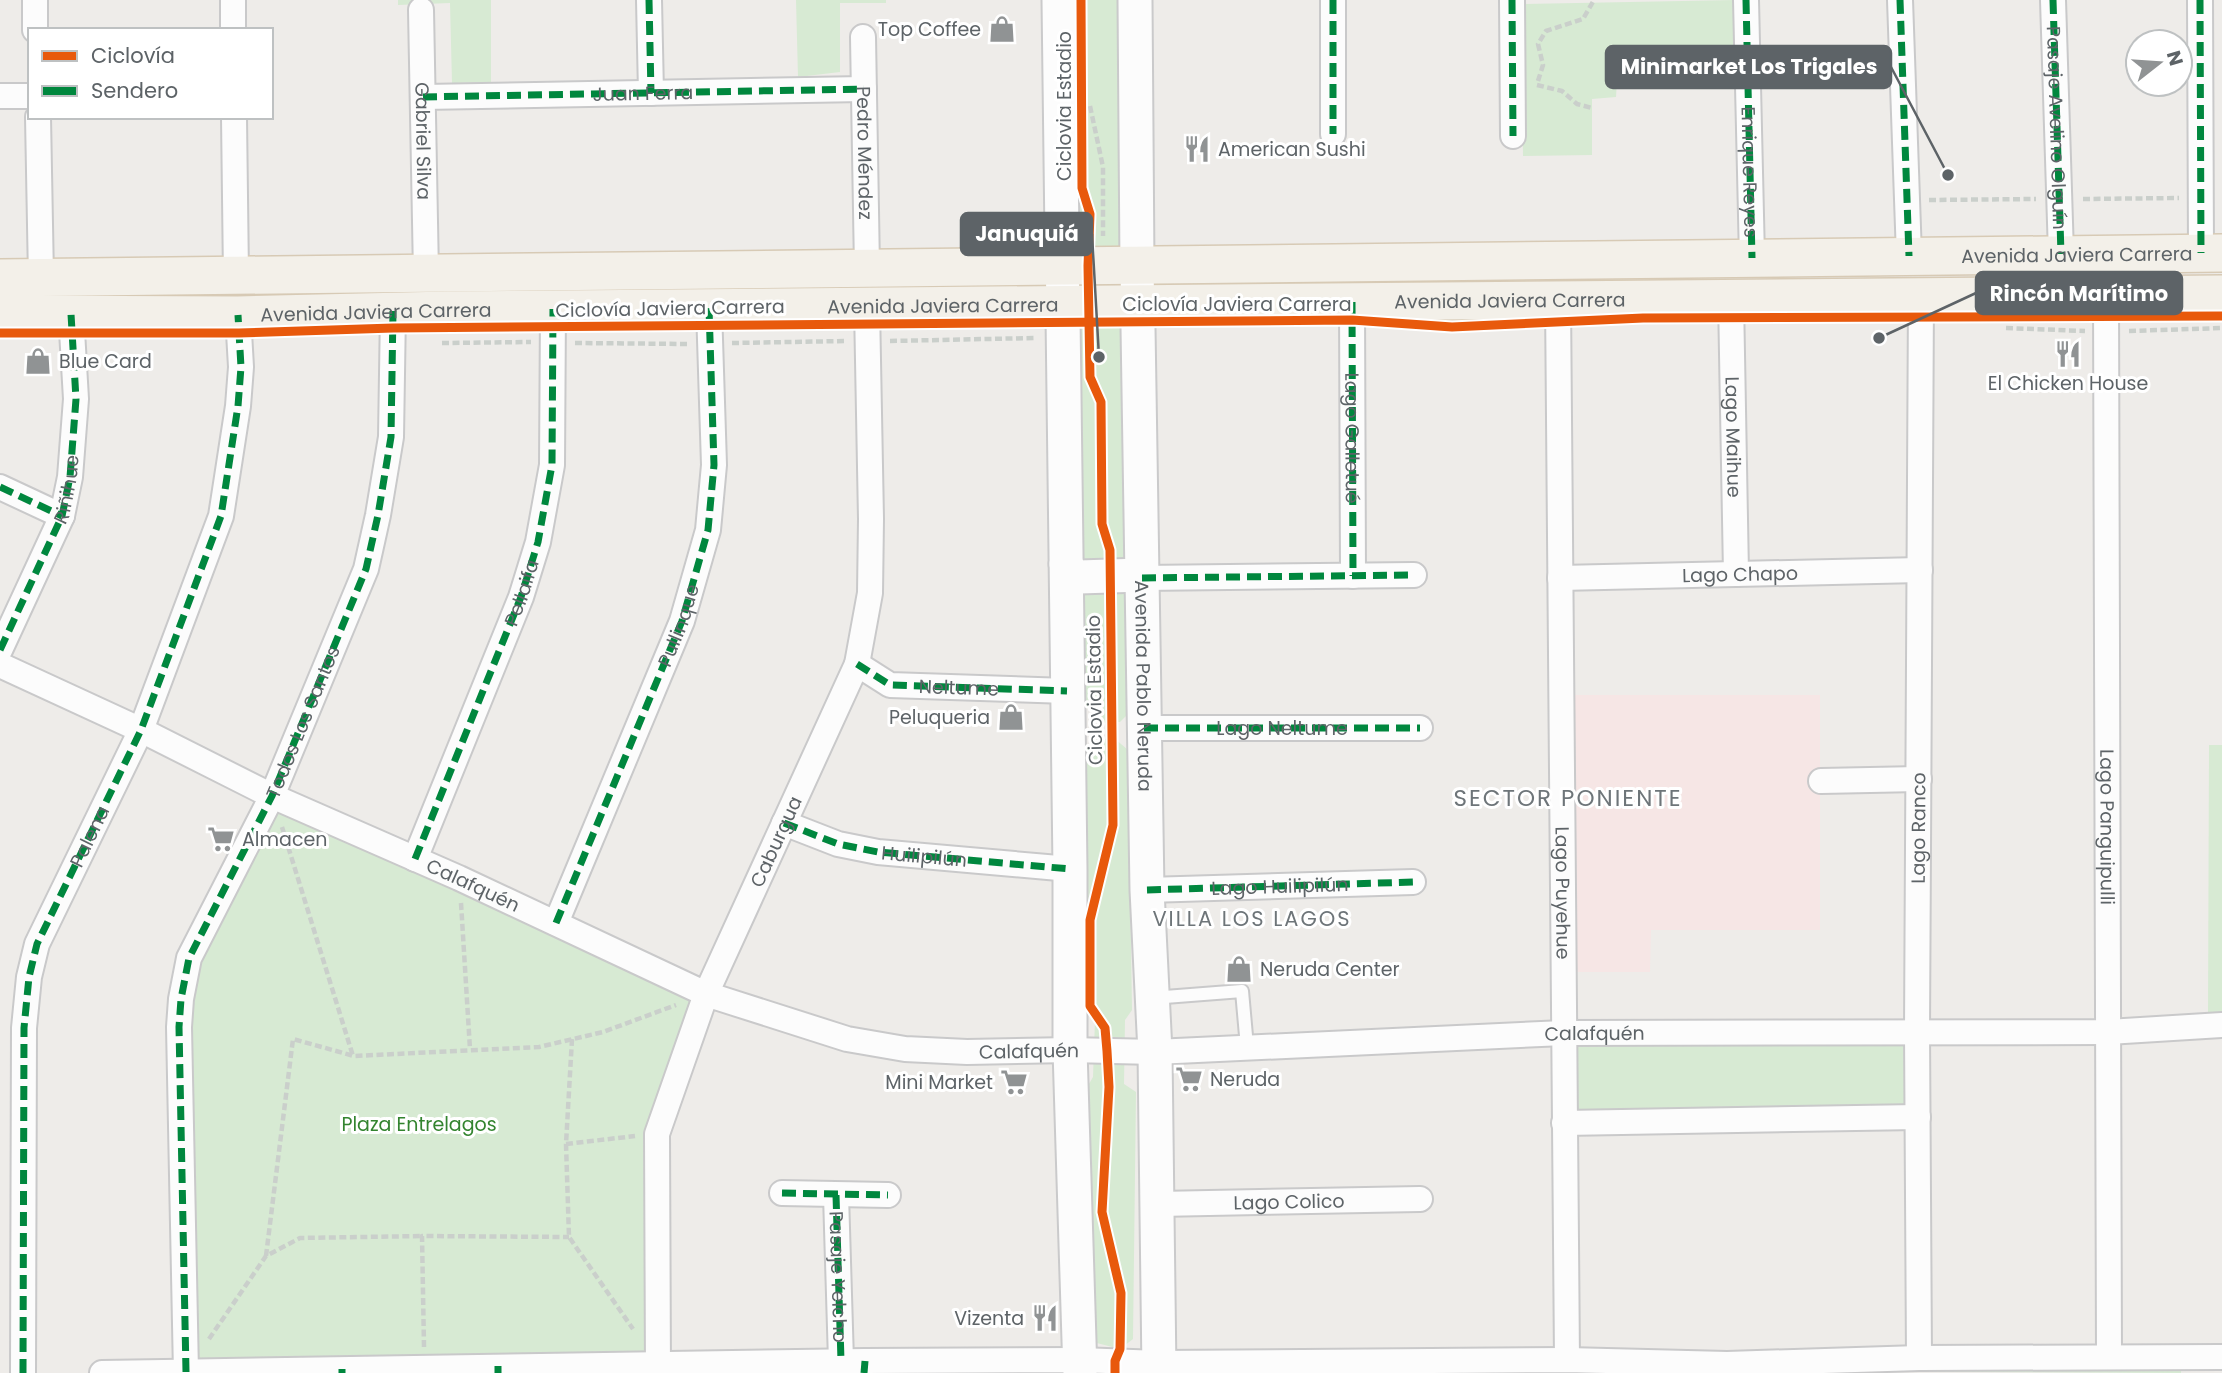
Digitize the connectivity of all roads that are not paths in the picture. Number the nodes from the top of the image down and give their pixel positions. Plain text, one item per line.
1 (34, 0) edge
2 (233, 0) edge
3 (649, 0) edge
4 (1059, 0) edge
5 (1135, 0) edge
6 (1333, 0) edge
7 (1512, 0) edge
8 (1746, 0) edge
9 (1900, 0) edge
10 (2053, 0) edge
11 (2200, 0) edge
12 (421, 10) dead end
13 (35, 28) edge
14 (233, 28) edge
15 (863, 37) dead end
16 (864, 89) junction
17 (651, 93) junction
18 (0, 96) edge
19 (28, 96) edge
20 (423, 97) junction
21 (38, 119) edge
22 (234, 119) edge
23 (1333, 134) dead end
24 (1513, 136) dead end
25 (2153, 253) junction
26 (2211, 253) edge
27 (2061, 254) junction
28 (1891, 256) junction
29 (1752, 258) junction
30 (1588, 260) junction
31 (1137, 265) junction
32 (1061, 266) junction
33 (867, 268) junction
34 (426, 274) junction
35 (236, 276) junction
36 (0, 278) edge
37 (41, 278) junction
38 (2222, 294) edge
39 (2106, 295) junction
40 (1921, 297) junction
41 (1731, 299) junction
42 (1558, 300) junction
43 (1352, 302) junction
44 (1137, 304) junction
45 (1062, 305) junction
46 (857, 307) junction
47 (709, 308) junction
48 (554, 309) junction
49 (448, 310) junction
50 (393, 311) junction
51 (7, 314) edge
52 (71, 314) junction
53 (220, 315) junction
54 (0, 487) edge
55 (62, 516) junction
56 (1066, 564) junction
57 (1920, 570) junction
58 (1736, 574) junction
59 (1414, 575) dead end
60 (1142, 576) junction
61 (1353, 576) junction
62 (1560, 578) junction
63 (0, 650) edge
64 (857, 664) junction
65 (0, 665) edge
66 (1067, 691) junction
67 (1144, 728) junction
68 (1420, 728) dead end
69 (141, 730) junction
70 (1919, 779) junction
71 (1821, 781) dead end
72 (272, 796) junction
73 (784, 822) junction
74 (415, 859) junction
75 (1070, 869) junction
76 (1413, 881) dead end
77 (1147, 890) junction
78 (556, 923) junction
79 (706, 994) junction
80 (1152, 998) junction
81 (2222, 1025) edge
82 (1917, 1032) junction
83 (2108, 1032) junction
84 (1563, 1033) junction
85 (1247, 1047) junction
86 (1070, 1050) junction
87 (1155, 1052) junction
88 (1918, 1116) junction
89 (1564, 1123) junction
90 (782, 1193) dead end
91 (836, 1195) junction
92 (888, 1195) dead end
93 (1420, 1199) dead end
94 (1158, 1204) junction
95 (2109, 1357) junction
96 (1919, 1358) junction
97 (1567, 1360) junction
98 (2207, 1363) edge
99 (857, 1365) edge
100 (2030, 1365) edge
101 (1080, 1367) edge
102 (658, 1368) edge
103 (1159, 1368) edge
104 (1727, 1368) edge
105 (498, 1370) edge
106 (342, 1371) edge
107 (187, 1372) edge
108 (23, 1373) edge
109 (102, 1373) edge

1 - 13 street
2 - 14 street
3 - 17 street
4 - 32 main road
5 - 31 main road, Avenida Pablo Neruda
6 - 23 street
7 - 24 street
8 - 29 street, Enrique Reyes
9 - 28 street
10 - 27 street, Pasaje Avelino Olguín
11 - 26 street
12 - 20 street, Gabriel Silva
15 - 16 street, Pedro Méndez
16 - 17 street, Juan Ferra
16 - 33 street, Pedro Méndez
17 - 20 street, Juan Ferra
18 - 19 street
20 - 34 street, Gabriel Silva
21 - 37 street
22 - 35 street
25 - 26 main road, Avenida Javiera Carrera
25 - 27 main road, Avenida Javiera Carrera
25 - 39 main road
27 - 28 main road, Avenida Javiera Carrera
28 - 29 main road, Avenida Javiera Carrera
28 - 40 main road
29 - 30 main road, Avenida Javiera Carrera
30 - 31 main road, Avenida Javiera Carrera
30 - 42 main road
31 - 32 main road, Avenida Javiera Carrera
31 - 44 main road, Avenida Pablo Neruda
32 - 33 main road, Avenida Javiera Carrera
32 - 45 main road
33 - 34 main road, Avenida Javiera Carrera
33 - 46 main road
34 - 35 main road, Avenida Javiera Carrera
34 - 49 main road
35 - 37 main road, Avenida Javiera Carrera
35 - 53 main road
36 - 37 main road, Avenida Javiera Carrera
37 - 51 main road
38 - 39 main road, Avenida Javiera Carrera
39 - 40 main road, Avenida Javiera Carrera
39 - 83 street, Lago Panguipulli
40 - 41 main road, Avenida Javiera Carrera
40 - 57 street, Lago Ranco
41 - 42 main road, Avenida Javiera Carrera
41 - 58 street, Lago Maihue
42 - 43 main road, Avenida Javiera Carrera
42 - 62 street, Lago Puyehue
43 - 44 main road, Avenida Javiera Carrera
43 - 61 street, Lago Galletué
44 - 45 main road, Avenida Javiera Carrera
44 - 60 main road, Avenida Pablo Neruda
45 - 46 main road, Avenida Javiera Carrera
45 - 56 main road
46 - 47 main road, Avenida Javiera Carrera
46 - 64 street, Caburgua
47 - 48 main road, Avenida Javiera Carrera
47 - 78 street, Pullinque
48 - 49 main road, Avenida Javiera Carrera
48 - 74 street, Pellaifa
49 - 50 main road, Avenida Javiera Carrera
50 - 53 main road, Avenida Javiera Carrera
50 - 72 street, Todos Los Santos
51 - 52 main road, Avenida Javiera Carrera
52 - 53 main road, Avenida Javiera Carrera
52 - 55 street, Riñihue
53 - 69 street, Palena
54 - 55 street
55 - 63 street, Riñihue
56 - 60 main road
56 - 66 main road
57 - 58 street, Lago Chapo
57 - 70 street, Lago Ranco
58 - 62 street, Lago Chapo
59 - 61 street
60 - 61 street
60 - 67 main road, Avenida Pablo Neruda
62 - 84 street, Lago Puyehue
64 - 66 street, Neltume
64 - 73 street, Caburgua
65 - 69 street, Calafquén
66 - 75 main road
67 - 68 street, Lago Neltume
67 - 77 main road, Avenida Pablo Neruda
69 - 72 street, Calafquén
69 - 108 street, Palena
70 - 71 street
70 - 82 street, Lago Ranco
72 - 74 street, Calafquén
72 - 107 street, Todos Los Santos
73 - 75 street, Huilipilún
73 - 79 street, Caburgua
74 - 78 street, Calafquén
75 - 86 main road
76 - 77 street, Lago Huilipilún
77 - 80 main road, Avenida Pablo Neruda
78 - 79 street, Calafquén
79 - 86 street, Calafquén
79 - 102 street, Caburgua
80 - 85 lane
80 - 87 main road, Avenida Pablo Neruda
81 - 83 street, Calafquén
82 - 83 street, Calafquén
82 - 84 street, Calafquén
82 - 88 street, Lago Ranco
83 - 95 street, Lago Panguipulli
84 - 85 street, Calafquén
84 - 89 street, Lago Puyehue
85 - 87 street, Calafquén
86 - 87 street, Calafquén
86 - 101 main road
87 - 94 main road, Avenida Pablo Neruda
88 - 89 street
88 - 96 street, Lago Ranco
89 - 97 street, Lago Puyehue
90 - 91 street, Pasaje Yelcho
91 - 92 street, Pasaje Yelcho
91 - 99 street, Pasaje Yelcho
93 - 94 street, Lago Colico
94 - 103 main road, Avenida Pablo Neruda
95 - 98 street
95 - 100 street
96 - 100 street
96 - 104 street
97 - 103 street
97 - 104 street
99 - 101 street
99 - 102 street
101 - 103 street
102 - 105 street
105 - 106 street
106 - 107 street
107 - 109 street

